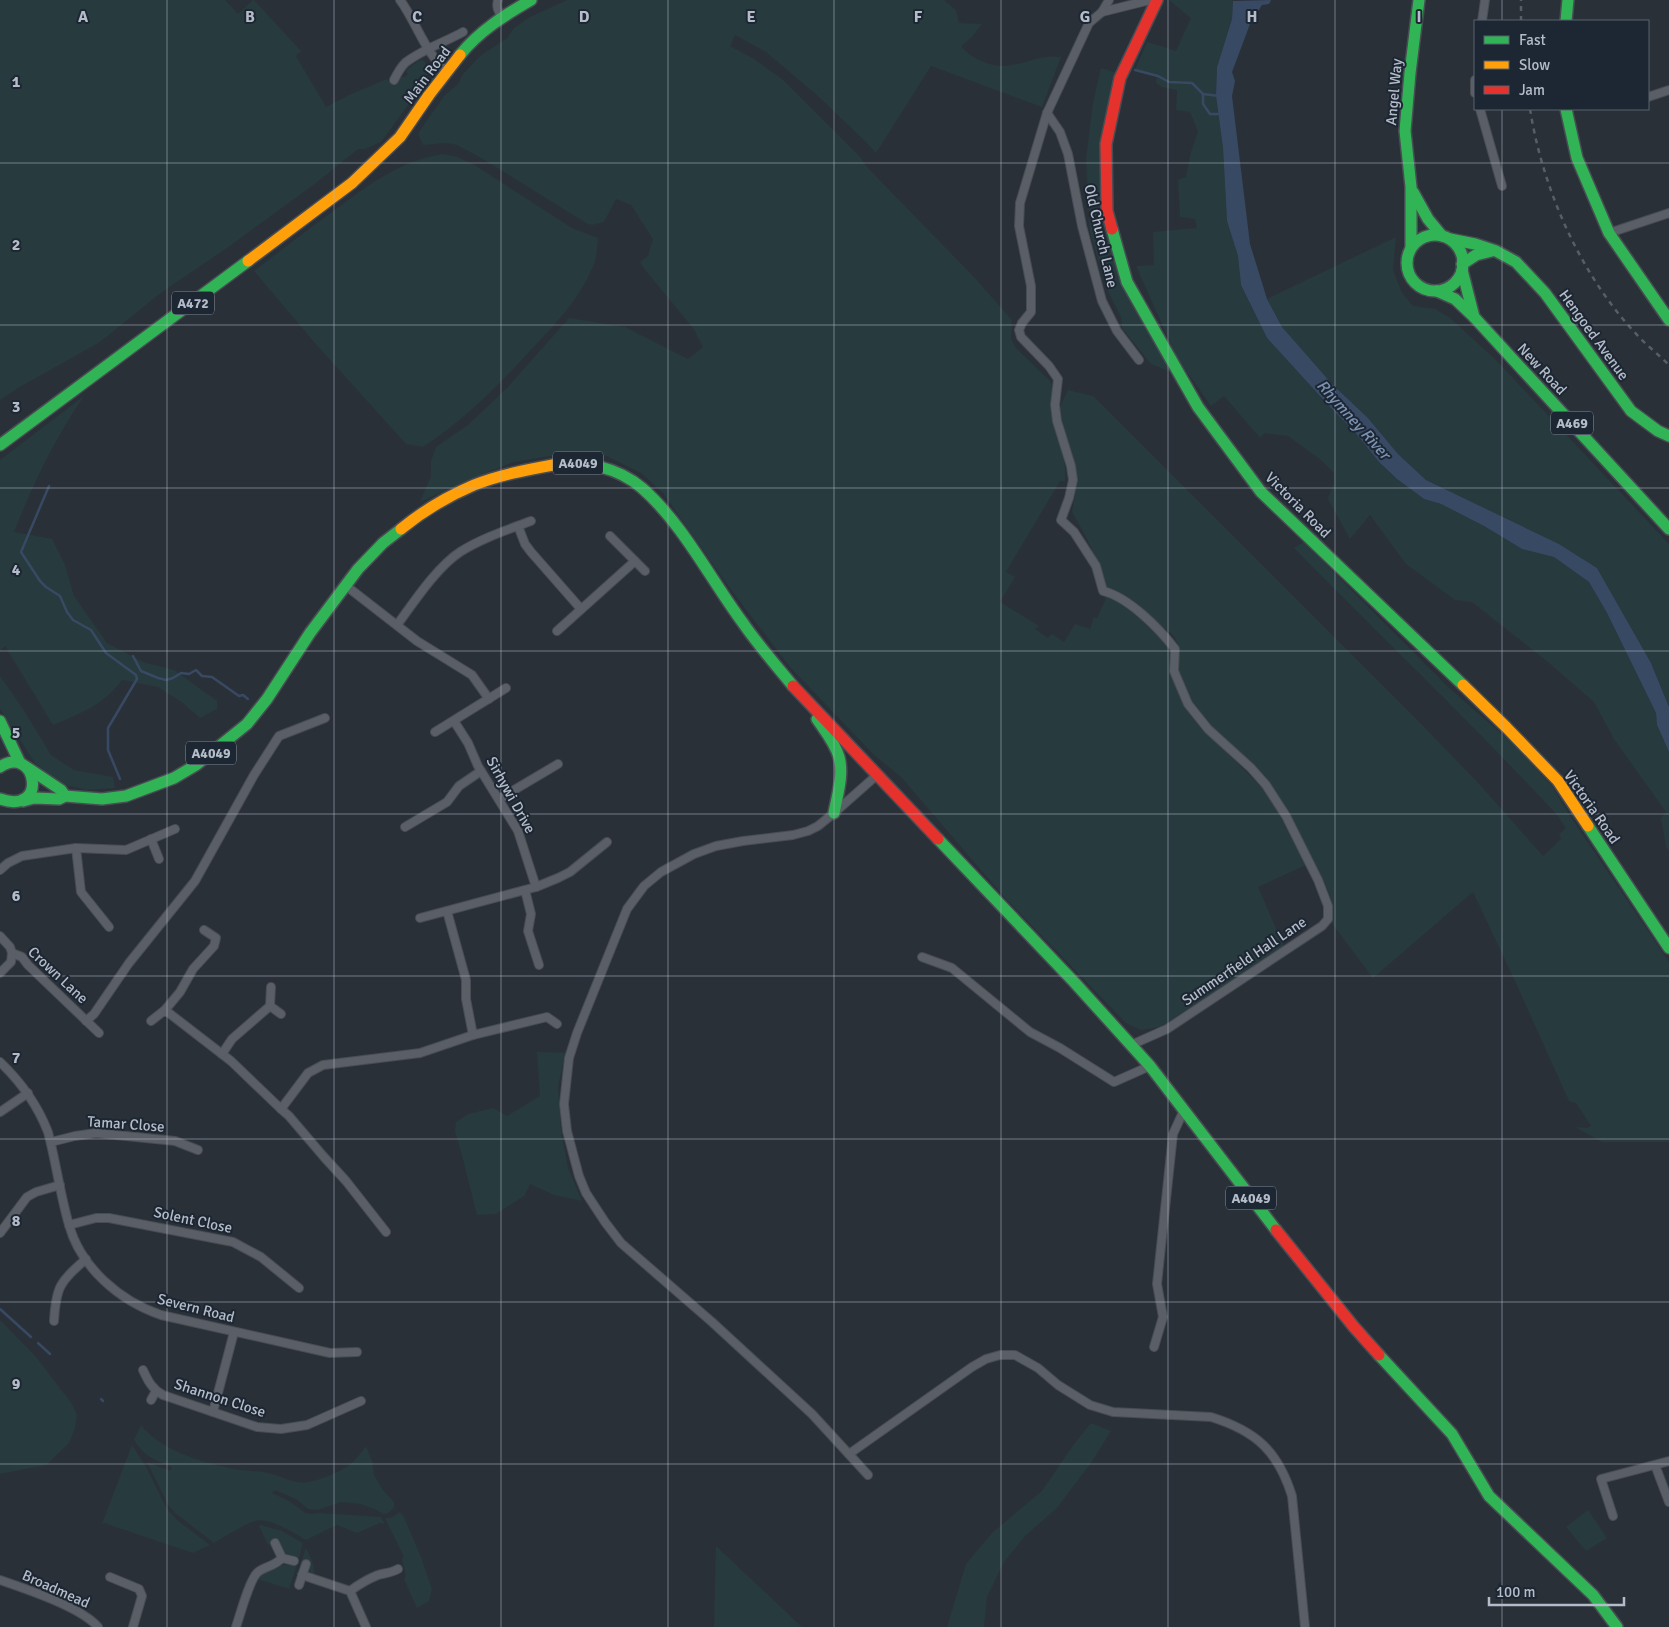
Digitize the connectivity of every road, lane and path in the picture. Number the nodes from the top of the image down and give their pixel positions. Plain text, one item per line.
1 (400, 0) edge
2 (498, 0) edge
3 (531, 0) edge
4 (1109, 0) edge
5 (1150, 0) edge
6 (1157, 0) edge
7 (1419, 0) edge
8 (1485, 0) edge
9 (1568, 0) edge
10 (1102, 12) junction
11 (502, 17) junction
12 (1482, 20) edge
13 (1566, 20) edge
14 (463, 32) dead end
15 (429, 49) junction
16 (447, 70) junction
17 (394, 80) dead end
18 (1669, 90) edge
19 (1649, 97) edge
20 (1480, 110) edge
21 (1566, 110) edge
22 (1047, 113) junction
23 (1502, 186) dead end
24 (1411, 187) junction
25 (1669, 213) edge
26 (1609, 233) junction
27 (1446, 237) junction
28 (1411, 247) junction
29 (1496, 251) junction
30 (1462, 267) junction
31 (1437, 291) junction
32 (1474, 317) junction
33 (1669, 320) edge
34 (1140, 360) dead end
35 (1669, 436) edge
36 (0, 445) edge
37 (531, 521) dead end
38 (518, 526) junction
39 (1669, 529) edge
40 (610, 536) dead end
41 (635, 562) junction
42 (645, 571) dead end
43 (345, 585) junction
44 (581, 609) junction
45 (397, 625) junction
46 (557, 631) dead end
47 (506, 688) dead end
48 (802, 696) junction
49 (489, 699) junction
50 (325, 718) dead end
51 (0, 721) edge
52 (454, 721) junction
53 (436, 732) dead end
54 (558, 764) dead end
55 (23, 765) junction
56 (0, 767) edge
57 (482, 771) junction
58 (878, 775) junction
59 (65, 796) junction
60 (500, 799) junction
61 (23, 800) junction
62 (2, 803) edge
63 (834, 814) junction
64 (405, 827) dead end
65 (175, 829) dead end
66 (151, 840) junction
67 (607, 842) dead end
68 (76, 848) junction
69 (159, 859) dead end
70 (0, 870) edge
71 (536, 887) junction
72 (526, 890) junction
73 (446, 911) junction
74 (420, 918) dead end
75 (109, 927) dead end
76 (204, 930) dead end
77 (0, 936) edge
78 (1669, 948) edge
79 (12, 953) junction
80 (922, 957) dead end
81 (539, 965) dead end
82 (0, 973) edge
83 (271, 986) dead end
84 (270, 1006) junction
85 (165, 1010) junction
86 (281, 1014) dead end
87 (86, 1021) junction
88 (151, 1021) dead end
89 (557, 1024) dead end
90 (100, 1033) dead end
91 (473, 1035) junction
92 (1131, 1045) junction
93 (222, 1054) junction
94 (0, 1062) edge
95 (1150, 1066) junction
96 (28, 1093) junction
97 (281, 1109) junction
98 (1184, 1110) junction
99 (0, 1112) edge
100 (51, 1142) junction
101 (198, 1150) dead end
102 (60, 1186) junction
103 (69, 1225) junction
104 (386, 1232) dead end
105 (0, 1233) edge
106 (86, 1259) junction
107 (299, 1288) dead end
108 (54, 1321) dead end
109 (234, 1332) junction
110 (1154, 1347) dead end
111 (357, 1352) dead end
112 (143, 1370) dead end
113 (156, 1391) junction
114 (151, 1400) dead end
115 (361, 1401) dead end
116 (213, 1412) junction
117 (849, 1454) junction
118 (1669, 1461) edge
119 (1655, 1465) junction
120 (868, 1475) dead end
121 (1669, 1502) edge
122 (1613, 1516) dead end
123 (275, 1543) dead end
124 (282, 1558) junction
125 (294, 1561) dead end
126 (306, 1564) dead end
127 (398, 1569) dead end
128 (302, 1575) junction
129 (110, 1577) dead end
130 (0, 1580) edge
131 (299, 1585) dead end
132 (350, 1591) junction
133 (98, 1627) edge
134 (133, 1627) edge
135 (236, 1627) edge
136 (366, 1627) edge
137 (1305, 1627) edge
138 (1616, 1627) edge

1 - 15 street
2 - 11 street
3 - 11 main road, Main Road / A472
4 - 10 street, Summerfield Hall Lane
5 - 10 street
6 - 78 main road, Victoria Road
7 - 24 main road, Angel Way
8 - 12 street
9 - 13 main road
10 - 22 street, Summerfield Hall Lane
11 - 16 main road, Main Road / A472
14 - 15 street, Main Road
15 - 16 street
15 - 17 street, Main Road
16 - 36 main road, Main Road / A472
18 - 19 street
20 - 23 street
21 - 26 main road
22 - 34 street, Old Church Lane
22 - 92 street, Summerfield Hall Lane
24 - 27 main road, Angel Way
24 - 28 main road, Angel Way
25 - 26 street
26 - 33 main road
27 - 28 main road
27 - 29 main road, Hengoed Avenue
27 - 30 main road
28 - 31 main road
29 - 30 main road
29 - 35 main road, Hengoed Avenue
30 - 31 main road
30 - 32 main road, New Road / A469
31 - 32 main road, New Road / A469
32 - 39 main road, New Road / A469
37 - 38 street
38 - 44 street
38 - 45 street
40 - 41 street
41 - 42 street
41 - 44 street
43 - 45 street
43 - 48 main road, A4049
43 - 59 main road, A4049
44 - 46 street
45 - 49 street
47 - 49 street
48 - 58 main road, A4049
48 - 63 main road
49 - 52 street
50 - 87 street
51 - 55 main road
52 - 53 street
52 - 57 street, Sirhywi Drive
54 - 60 street
55 - 56 main road
55 - 59 main road
55 - 61 main road
57 - 60 street, Sirhywi Drive
57 - 64 street
58 - 63 street
58 - 92 main road, A4049
59 - 61 main road, A4049
60 - 71 street, Sirhywi Drive
61 - 62 main road
63 - 117 street
65 - 66 street
66 - 68 street
66 - 69 street
67 - 71 street
68 - 70 street
68 - 75 street
71 - 72 street
72 - 73 street
72 - 81 street
73 - 74 street
73 - 91 street
76 - 85 street
77 - 79 street, Crown Lane
79 - 82 street
79 - 87 street, Crown Lane
80 - 95 street
83 - 84 street
84 - 86 street
84 - 93 street
85 - 88 street
85 - 93 street
87 - 90 street, Crown Lane
89 - 91 street
91 - 97 street
92 - 95 main road, A4049
93 - 97 street
94 - 96 street, Severn Road
95 - 98 main road, A4049
96 - 99 street
96 - 100 street, Severn Road
97 - 104 street
98 - 110 street
98 - 138 main road, A4049
100 - 101 street, Tamar Close
100 - 102 street, Severn Road
102 - 103 street, Severn Road
102 - 105 street
103 - 106 street, Severn Road
103 - 107 street, Solent Close
106 - 108 street
106 - 109 street, Severn Road
109 - 111 street, Severn Road
109 - 116 street
112 - 113 street, Shannon Close
113 - 114 street, Shannon Close
113 - 116 street, Shannon Close
115 - 116 street, Shannon Close
117 - 120 street
117 - 137 street
118 - 119 street
119 - 121 street
119 - 122 street
123 - 124 street
124 - 125 street
124 - 135 street
126 - 128 street
127 - 132 street
128 - 131 street
128 - 132 street
129 - 134 street
130 - 133 street, Broadmead
132 - 136 street

